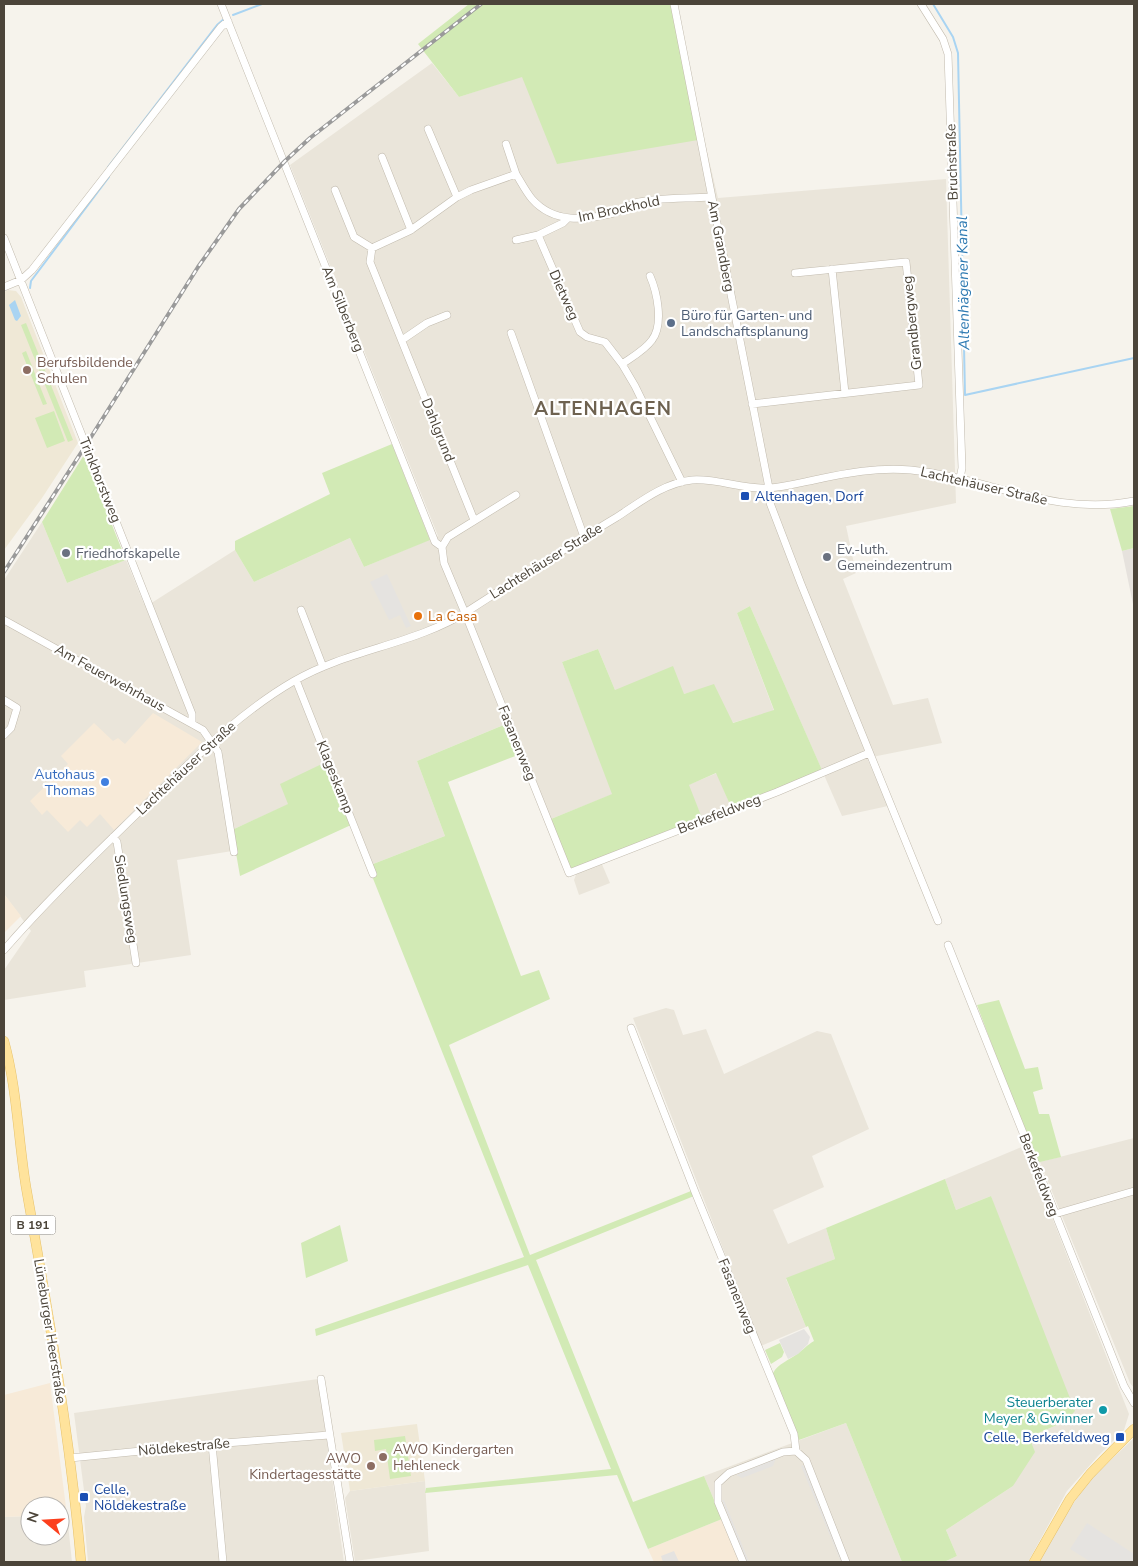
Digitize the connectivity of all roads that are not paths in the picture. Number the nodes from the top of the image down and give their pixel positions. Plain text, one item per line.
1 (221, 4) edge
2 (674, 4) edge
3 (921, 4) edge
4 (228, 21) junction
5 (428, 129) dead end
6 (506, 144) dead end
7 (382, 157) dead end
8 (516, 174) junction
9 (335, 190) dead end
10 (457, 197) junction
11 (711, 197) junction
12 (567, 219) junction
13 (411, 230) junction
14 (538, 235) junction
15 (4, 238) edge
16 (516, 240) dead end
17 (372, 248) junction
18 (832, 269) junction
19 (795, 273) dead end
20 (650, 276) dead end
21 (21, 280) junction
22 (4, 287) edge
23 (447, 315) dead end
24 (511, 333) dead end
25 (402, 340) junction
26 (622, 364) junction
27 (845, 393) junction
28 (752, 404) junction
29 (960, 478) junction
30 (682, 482) junction
31 (769, 488) junction
32 (516, 495) dead end
33 (1134, 501) edge
34 (474, 520) junction
35 (584, 536) junction
36 (442, 547) junction
37 (301, 610) dead end
38 (465, 612) junction
39 (4, 620) edge
40 (323, 667) junction
41 (296, 680) junction
42 (4, 700) edge
43 (192, 723) junction
44 (4, 735) edge
45 (212, 741) junction
46 (869, 753) junction
47 (113, 837) junction
48 (234, 852) dead end
49 (568, 873) joint
50 (374, 874) dead end
51 (938, 921) dead end
52 (948, 945) dead end
53 (4, 950) edge
54 (136, 963) dead end
55 (631, 1028) dead end
56 (4, 1041) edge
57 (1134, 1191) edge
58 (1055, 1214) junction
59 (321, 1379) dead end
60 (1134, 1403) edge
61 (1134, 1429) edge
62 (329, 1435) junction
63 (212, 1444) junction
64 (796, 1451) junction
65 (70, 1458) junction
66 (81, 1562) edge
67 (223, 1562) edge
68 (350, 1562) edge
69 (743, 1562) edge
70 (846, 1562) edge
71 (1034, 1562) edge

1 - 4 street, Am Silberberg
2 - 11 street, Am Grandberg
3 - 29 street, Bruchstraße
4 - 21 street
4 - 36 street, Am Silberberg
5 - 10 street
6 - 8 street, Im Brockhold
7 - 13 street
8 - 10 street
8 - 12 street, Im Brockhold
9 - 17 street
10 - 13 street
11 - 12 street, Im Brockhold
11 - 28 street, Am Grandberg
12 - 14 street
13 - 17 street
14 - 16 street
14 - 26 street, Dietweg
15 - 21 street, Trinkhorstweg
17 - 25 street, Dahlgrund
18 - 19 street, Grandbergweg
18 - 27 street
18 - 27 street, Grandbergweg
20 - 26 street
21 - 22 street
21 - 43 street, Trinkhorstweg
23 - 25 street
24 - 35 street
25 - 34 street, Dahlgrund
26 - 30 street, Dietweg
27 - 28 street, Grandbergweg
28 - 31 street, Am Grandberg
29 - 31 street, Lachtehäuser Straße
29 - 33 street, Lachtehäuser Straße
30 - 31 street, Lachtehäuser Straße
30 - 35 street, Lachtehäuser Straße
31 - 46 street
32 - 34 street
34 - 36 street
35 - 38 street, Lachtehäuser Straße
36 - 38 street, Am Silberberg
37 - 40 street
38 - 40 street, Lachtehäuser Straße
38 - 49 street, Fasanenweg
39 - 43 street, Am Feuerwehrhaus
40 - 41 street, Lachtehäuser Straße
41 - 45 street, Lachtehäuser Straße
41 - 50 street, Klageskamp
42 - 44 street
43 - 45 street, Am Feuerwehrhaus
45 - 47 street, Lachtehäuser Straße
45 - 48 street
46 - 49 street, Berkefeldweg
46 - 51 street
47 - 53 street, Lachtehäuser Straße
47 - 54 street, Siedlungsweg
52 - 58 street, Berkefeldweg
55 - 64 street, Fasanenweg
56 - 65 main road, Lüneburger Heerstraße / B 191
57 - 58 street
58 - 60 street, Berkefeldweg
59 - 62 street
61 - 71 main road
62 - 63 street, Nöldekestraße
62 - 68 street
63 - 65 street, Nöldekestraße
63 - 67 street
64 - 69 street
64 - 70 street, Fasanenweg
65 - 66 main road, Lüneburger Heerstraße / B 191

